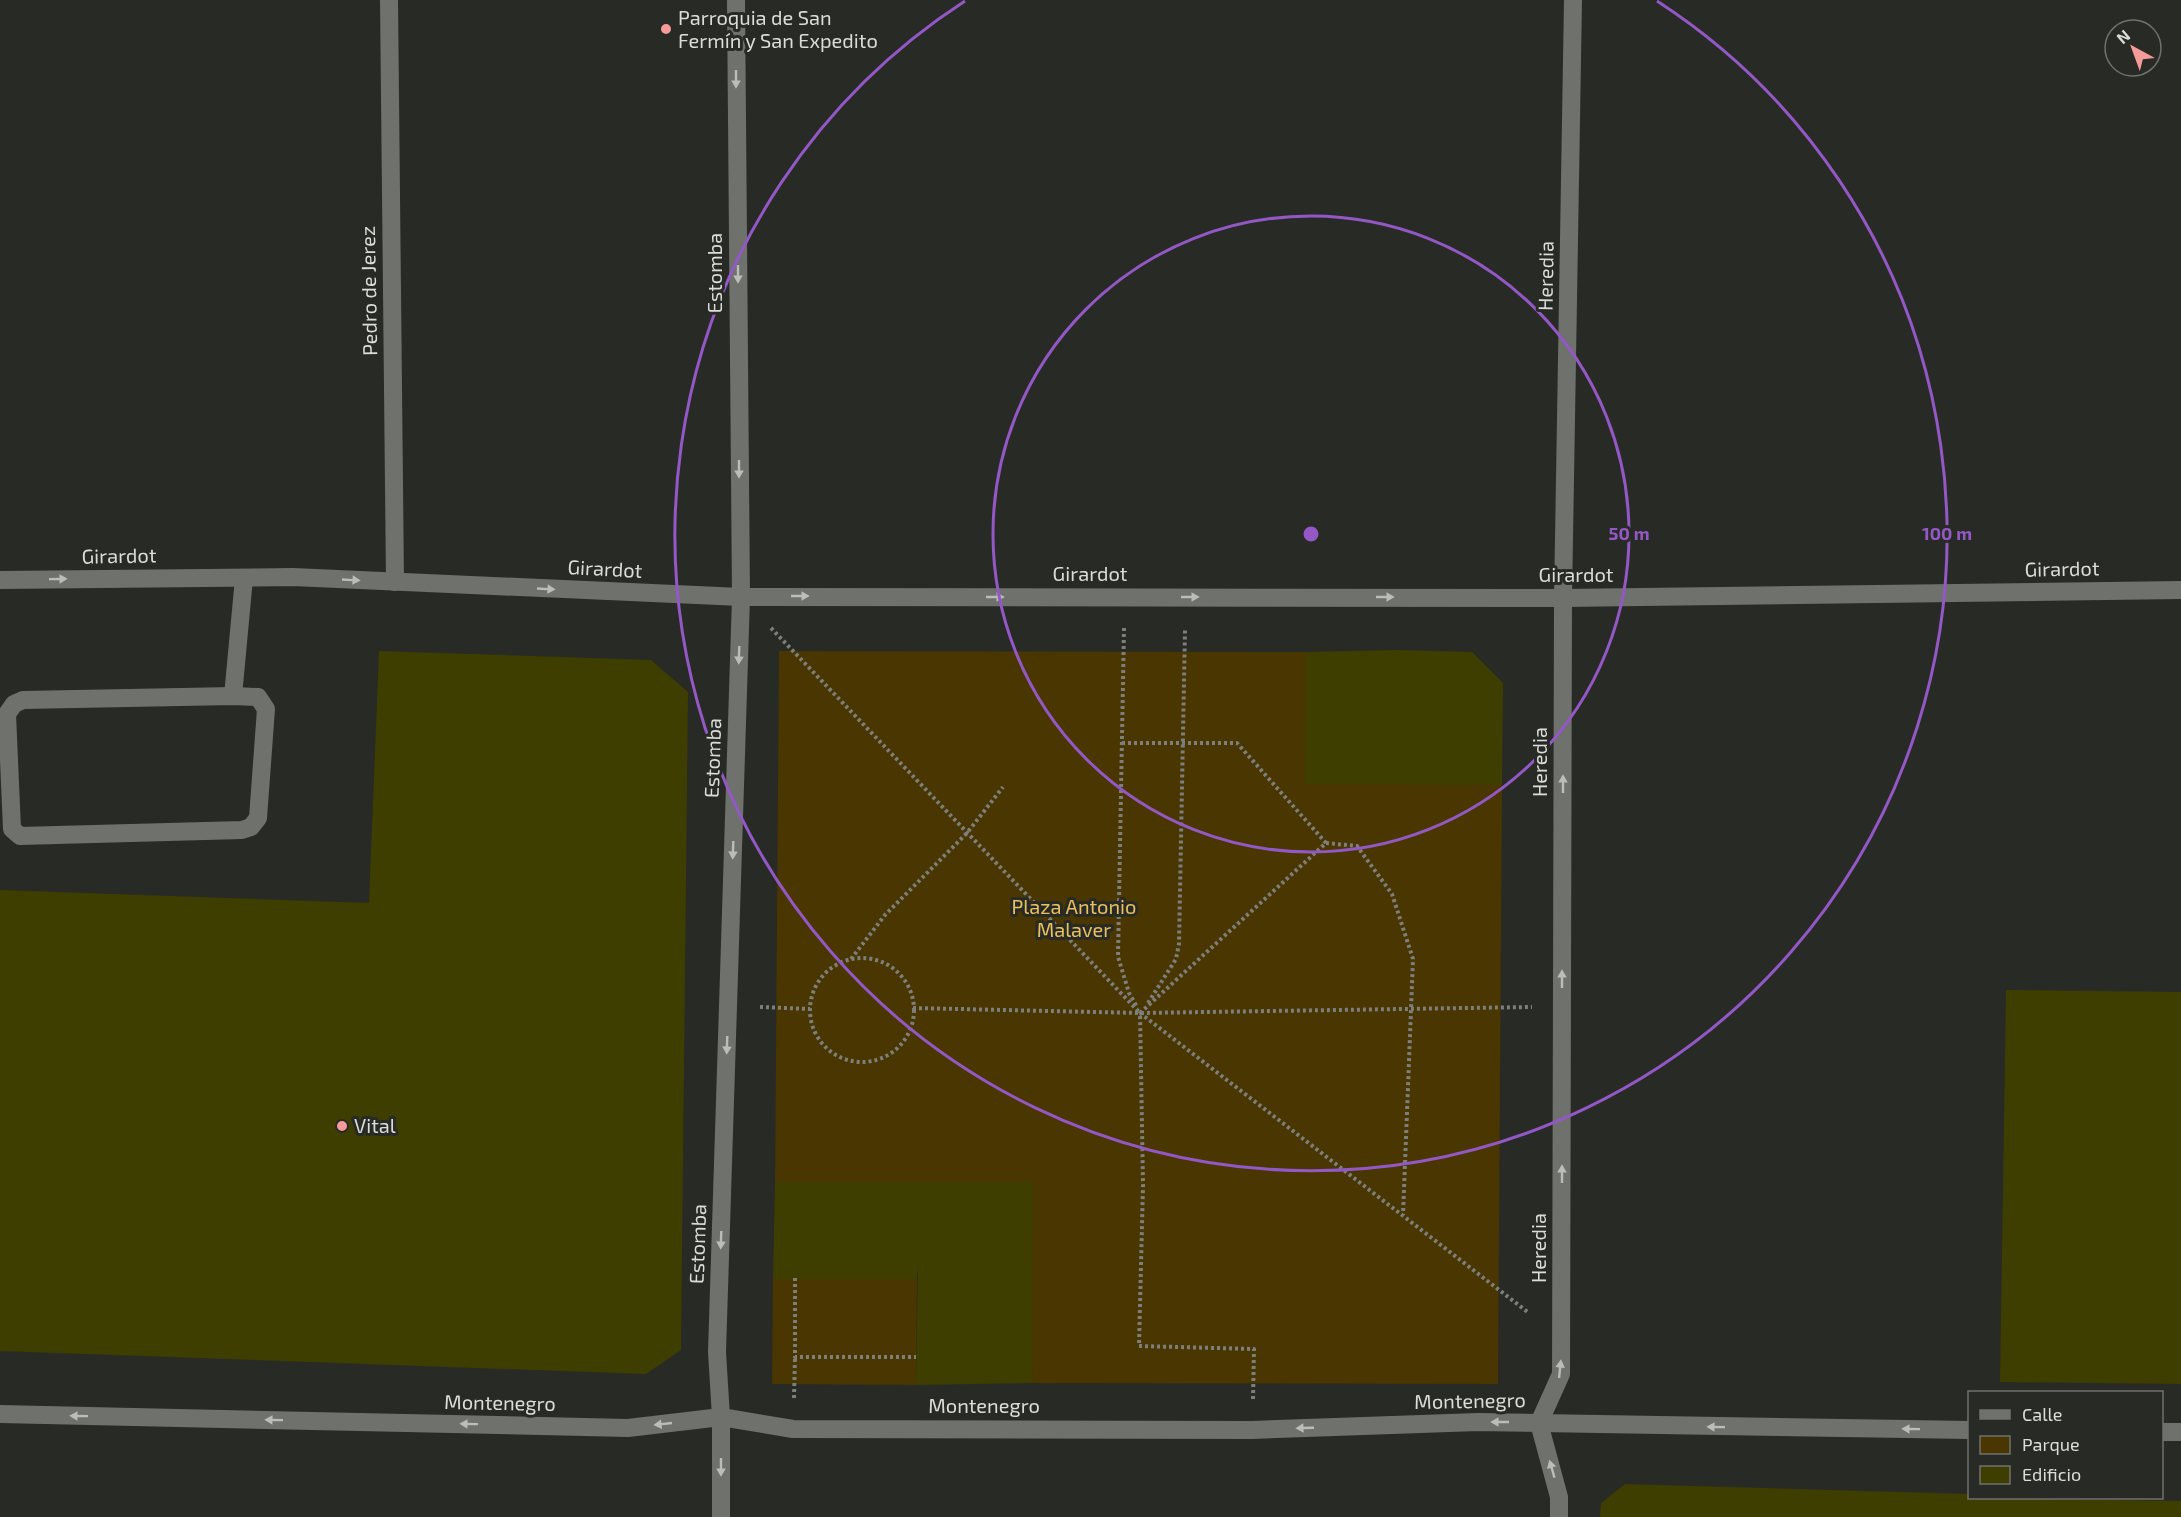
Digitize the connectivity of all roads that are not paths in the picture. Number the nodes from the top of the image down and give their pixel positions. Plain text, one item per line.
1 (389, 0) edge
2 (736, 0) edge
3 (1573, 0) edge
4 (244, 578) junction
5 (0, 580) edge
6 (395, 582) junction
7 (2181, 590) edge
8 (741, 597) junction
9 (1563, 598) junction
10 (233, 696) junction
11 (0, 1414) edge
12 (721, 1418) junction
13 (1539, 1423) junction
14 (1968, 1430) edge
15 (2163, 1432) edge
16 (2181, 1432) edge
17 (721, 1517) edge
18 (1559, 1517) edge

1 - 6 street, Pedro de Jerez
2 -> 8 street, Estomba
3 - 9 street, Heredia
5 -> 4 street, Girardot
4 -> 6 street, Girardot
4 - 10 street
6 -> 8 street, Girardot
7 - 9 street, Girardot
8 -> 9 street, Girardot
8 -> 12 street, Estomba
13 -> 9 street, Heredia
10 - 10 street
12 -> 11 street, Montenegro
13 -> 12 street, Montenegro
12 -> 17 street, Estomba
14 -> 13 street, Montenegro
18 -> 13 street
15 - 16 street

